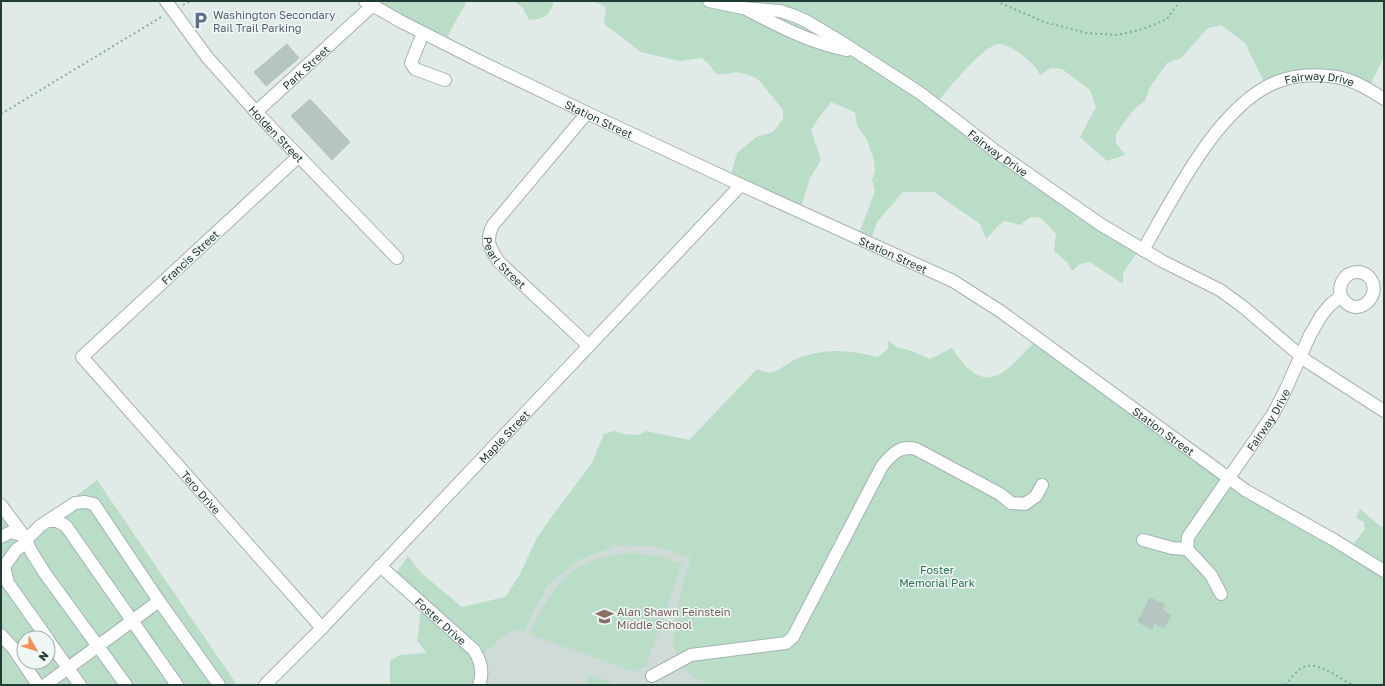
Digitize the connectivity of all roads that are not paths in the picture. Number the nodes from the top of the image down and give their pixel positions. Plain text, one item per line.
1 (709, 1) edge
2 (369, 2) edge
3 (169, 5) edge
4 (423, 33) junction
5 (445, 80) dead end
6 (1384, 99) edge
7 (256, 112) junction
8 (587, 113) junction
9 (299, 156) junction
10 (741, 186) junction
11 (1143, 250) junction
12 (396, 258) dead end
13 (1341, 296) dead end
14 (589, 346) junction
15 (1301, 356) junction
16 (82, 357) joint
17 (1384, 411) edge
18 (1228, 478) junction
19 (1042, 485) dead end
20 (1, 505) edge
21 (49, 521) junction
22 (1, 537) edge
23 (1144, 540) dead end
24 (26, 543) junction
25 (1187, 549) junction
26 (380, 566) junction
27 (2, 569) edge
28 (1384, 571) edge
29 (1221, 594) dead end
30 (159, 601) junction
31 (132, 621) junction
32 (322, 628) junction
33 (41, 630) edge
34 (1, 635) edge
35 (98, 646) junction
36 (56, 651) edge
37 (68, 668) junction
38 (652, 676) dead end
39 (38, 685) edge
40 (45, 685) edge
41 (80, 685) edge
42 (126, 685) edge
43 (177, 685) edge
44 (219, 685) edge
45 (265, 685) edge
46 (479, 685) edge

1 - 11 street, Fairway Drive
2 - 4 street, Station Street
2 - 7 street, Park Street
3 - 7 street, Holden Street
4 - 5 street
4 - 8 street, Station Street
6 - 11 street, Fairway Drive
7 - 9 street, Holden Street
8 - 10 street, Station Street
8 - 14 street, Pearl Street
9 - 12 street, Holden Street
9 - 16 street, Francis Street
10 - 14 street, Maple Street
10 - 18 street, Station Street
11 - 15 street, Fairway Drive
13 - 15 street, Fairway Drive
14 - 26 street, Maple Street
15 - 17 street, Fairway Drive
15 - 18 street, Fairway Drive
16 - 32 street, Tero Drive
18 - 25 street, Fairway Drive
18 - 28 street, Station Street
19 - 38 street
20 - 24 street
21 - 24 street
21 - 30 street
21 - 31 street
22 - 24 street
23 - 25 street
24 - 27 street
24 - 35 street
25 - 29 street
26 - 32 street, Maple Street
26 - 46 street, Foster Drive
27 - 33 street
30 - 31 street
30 - 44 street
31 - 35 street
31 - 43 street
32 - 45 street, Maple Street
34 - 39 street
35 - 37 street
35 - 42 street
36 - 37 street
37 - 40 street
37 - 41 street

